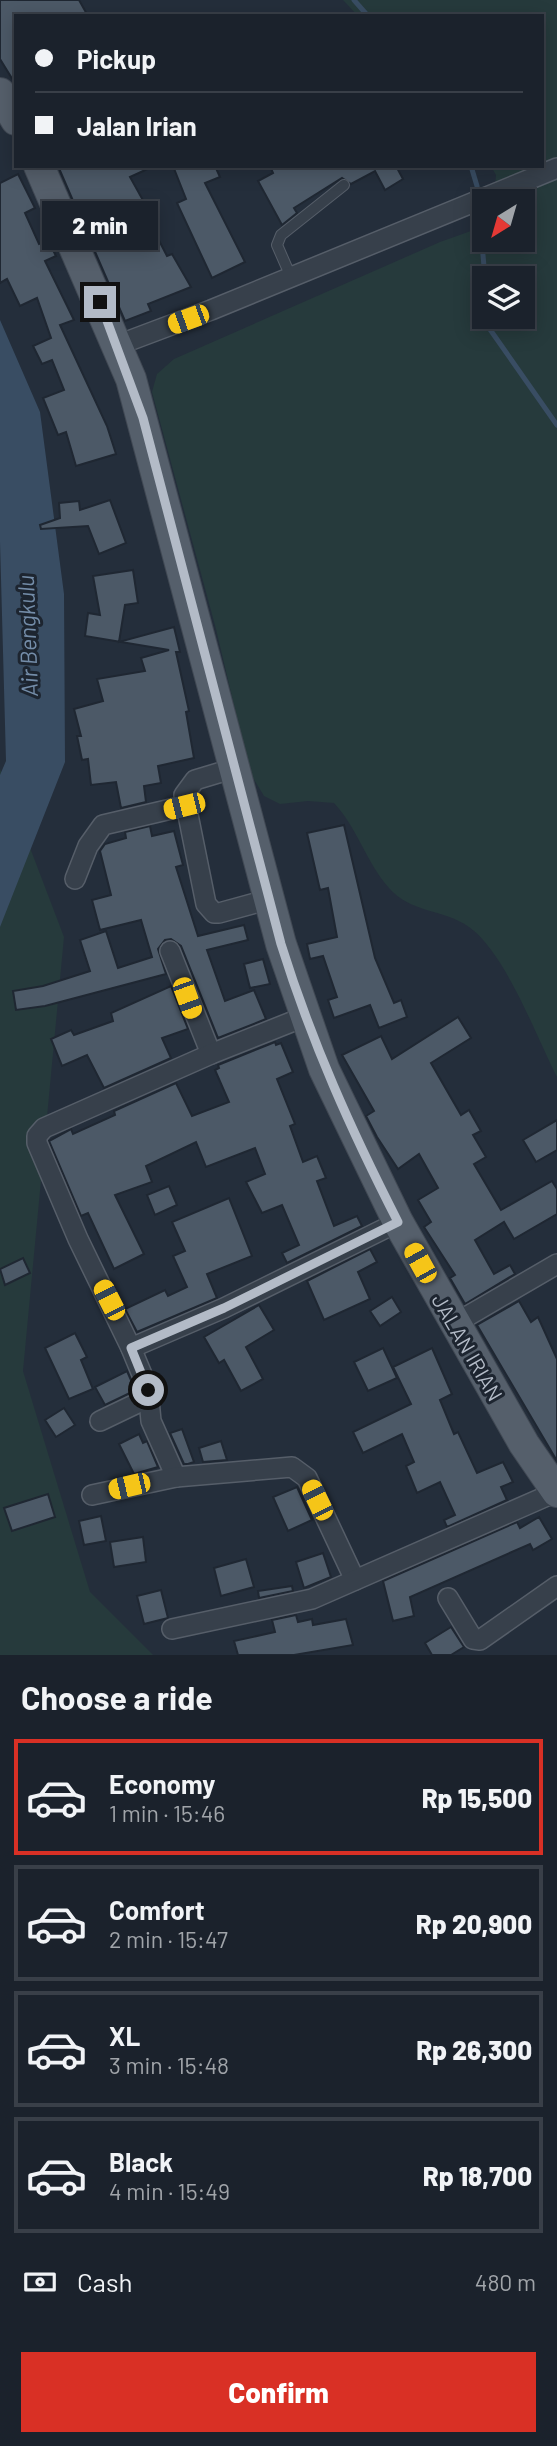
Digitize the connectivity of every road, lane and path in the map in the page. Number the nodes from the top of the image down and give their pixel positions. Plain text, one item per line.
1 (0, 93) edge
2 (14, 118) edge
3 (40, 168) edge
4 (557, 168) edge
5 (344, 185) dead end
6 (291, 277) junction
7 (118, 345) junction
8 (235, 768) junction
9 (184, 806) junction
10 (75, 879) dead end
11 (270, 899) junction
12 (170, 951) dead end
13 (304, 1017) junction
14 (211, 1054) junction
15 (398, 1222) junction
16 (557, 1264) edge
17 (454, 1324) junction
18 (131, 1348) junction
19 (148, 1398) junction
20 (100, 1421) dead end
21 (176, 1477) junction
22 (557, 1492) edge
23 (92, 1495) dead end
24 (355, 1580) junction
25 (557, 1586) edge
26 (447, 1598) dead end
27 (172, 1629) dead end

1 - 2 main road
3 - 7 main road, JALAN IRIAN
4 - 6 street
5 - 6 lane
6 - 7 street
7 - 8 main road, JALAN IRIAN
8 - 9 street
8 - 11 main road, JALAN IRIAN
9 - 10 street
9 - 11 street
11 - 13 main road, JALAN IRIAN
12 - 14 street
13 - 14 street
13 - 15 main road, JALAN IRIAN
14 - 18 street
15 - 17 main road, JALAN IRIAN
15 - 18 street
16 - 17 street
17 - 22 main road, JALAN IRIAN
18 - 19 street
19 - 20 street
19 - 21 street
21 - 23 street
21 - 24 street
22 - 24 street
24 - 27 street
25 - 26 street

